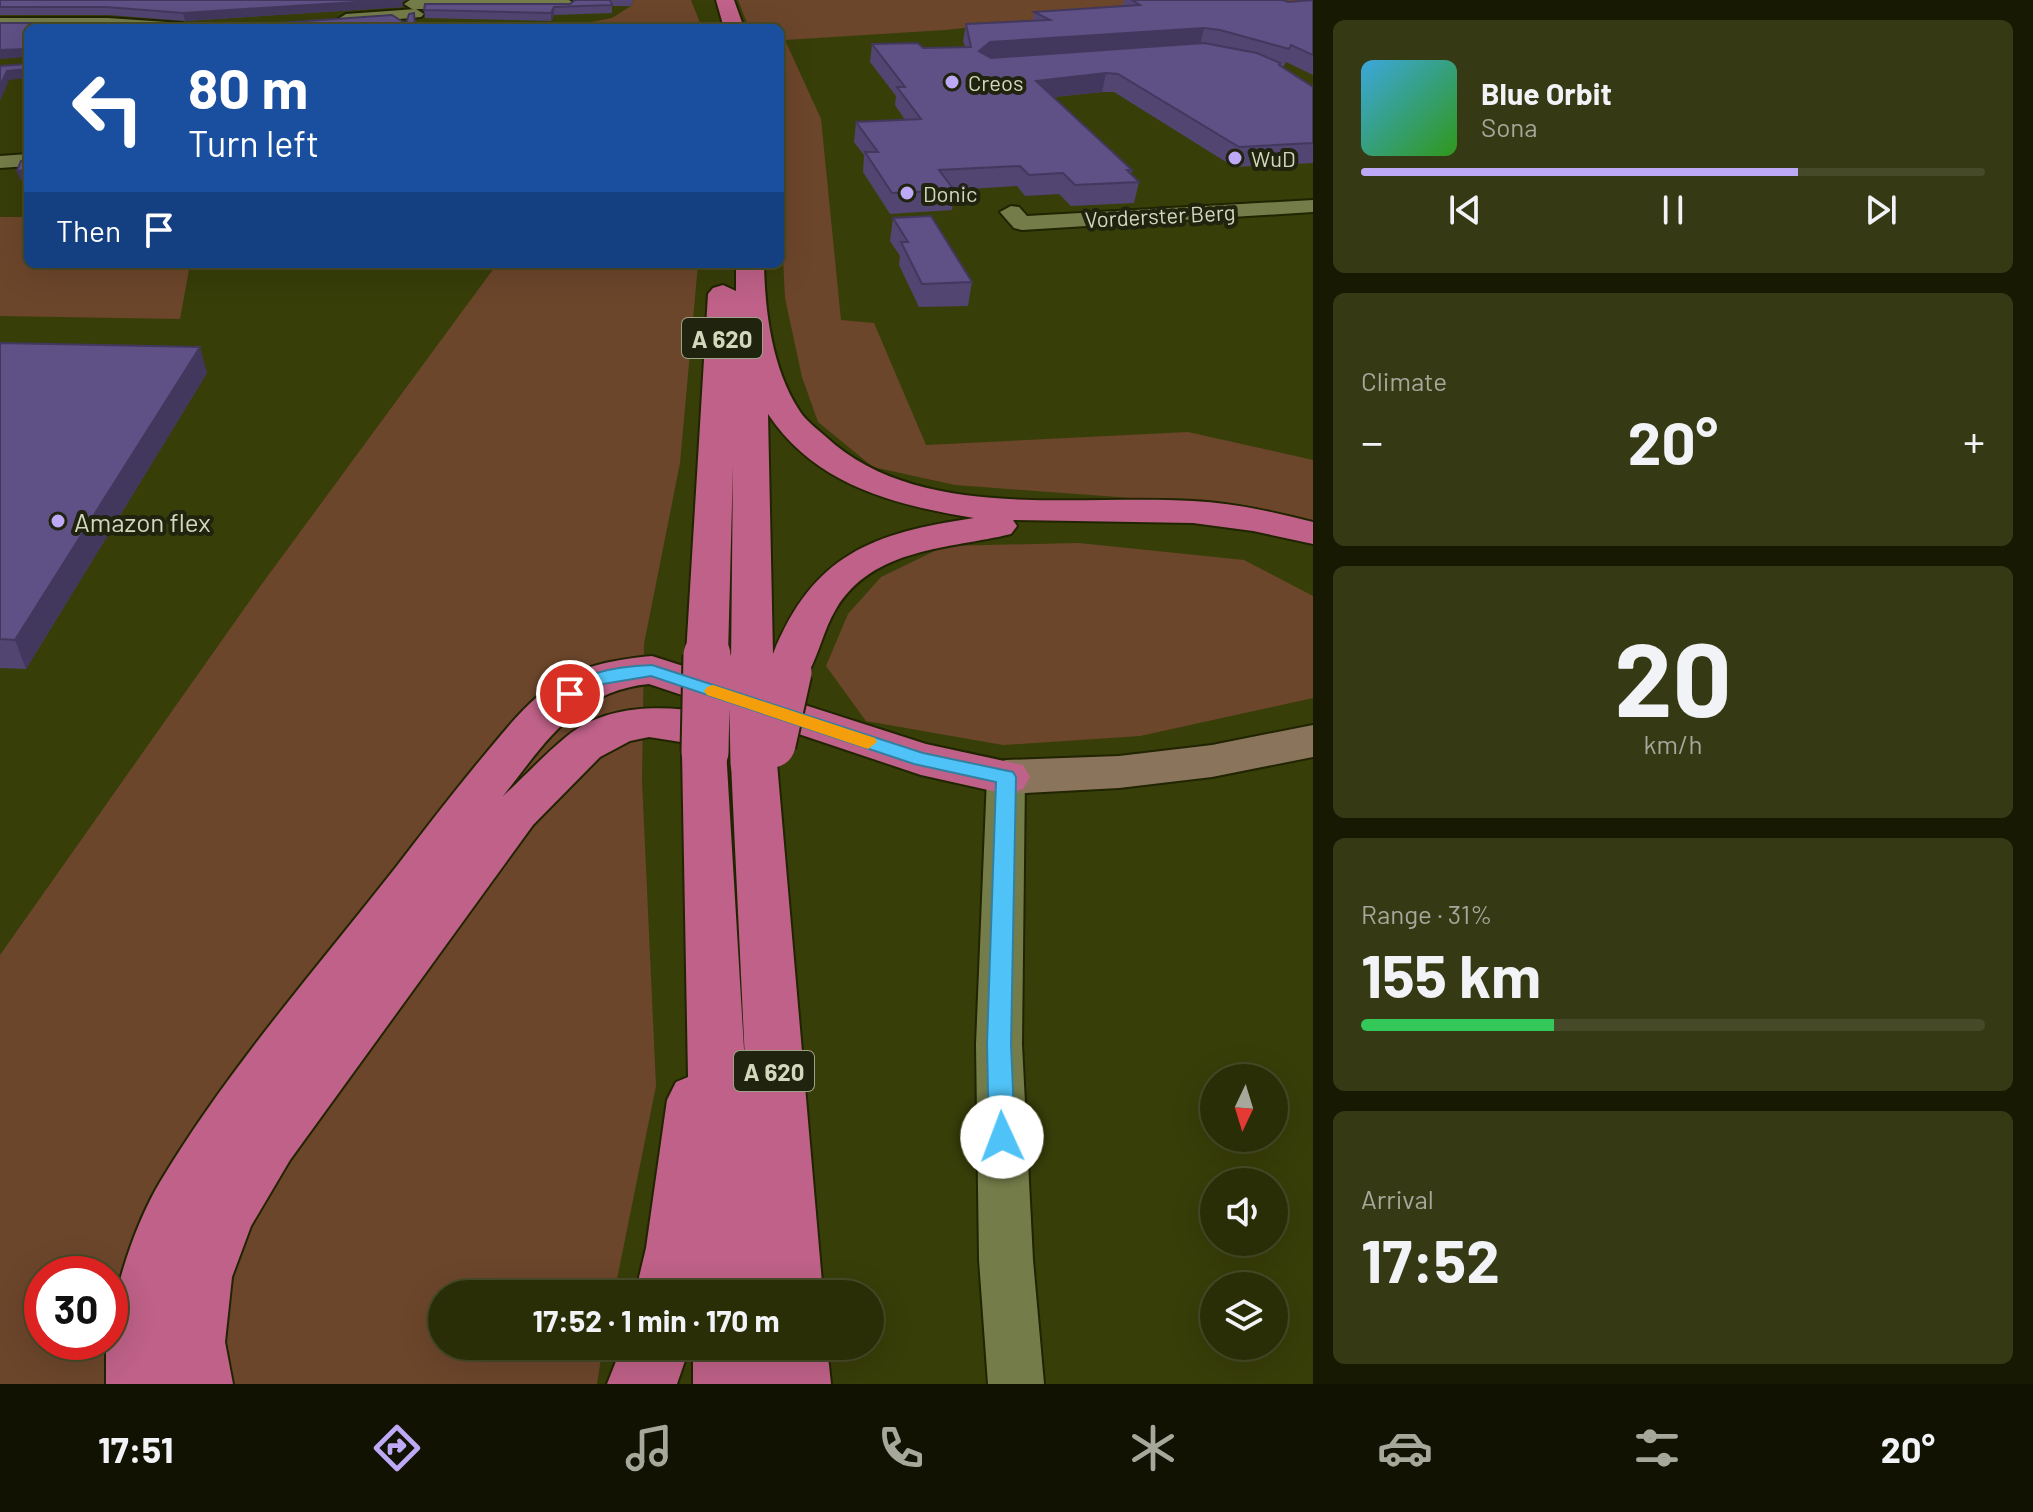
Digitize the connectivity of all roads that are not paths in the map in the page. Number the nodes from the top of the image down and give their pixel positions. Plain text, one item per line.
1 (707, 0) edge
2 (725, 0) edge
3 (573, 2) edge
4 (137, 9) edge
5 (416, 11) edge
6 (325, 20) edge
7 (554, 22) edge
8 (108, 23) junction
9 (55, 24) edge
10 (120, 24) edge
11 (712, 24) edge
12 (733, 24) edge
13 (2, 25) edge
14 (24, 25) edge
15 (24, 160) edge
16 (0, 162) edge
17 (1313, 206) edge
18 (1011, 212) dead end
19 (723, 268) edge
20 (750, 268) edge
21 (752, 314) junction
22 (1313, 533) edge
23 (1313, 551) edge
24 (770, 668) junction
25 (1313, 741) edge
26 (1006, 777) junction
27 (713, 943) junction
28 (671, 1280) edge
29 (725, 1280) edge
30 (789, 1280) edge
31 (651, 1360) edge
32 (727, 1360) edge
33 (794, 1360) edge
34 (141, 1384) edge
35 (198, 1384) edge
36 (642, 1384) edge
37 (728, 1384) edge
38 (796, 1384) edge
39 (1016, 1384) edge

1 - 11 highway
2 - 12 highway
3 - 5 street
3 - 7 street
4 - 8 street
5 - 6 street
8 - 9 street
8 - 10 street
13 - 14 street
15 - 16 street
17 - 18 street, Vorderster Berg
19 - 27 highway, A 620, bridge
20 - 21 highway, A 620
21 - 22 highway
21 - 24 highway, A 620
23 - 24 highway
24 - 30 highway, A 620, bridge
25 - 26 street
26 - 34 highway
26 - 35 highway
26 - 39 street
27 - 28 highway
27 - 29 highway, A 620
31 - 36 highway
32 - 37 highway
33 - 38 highway

